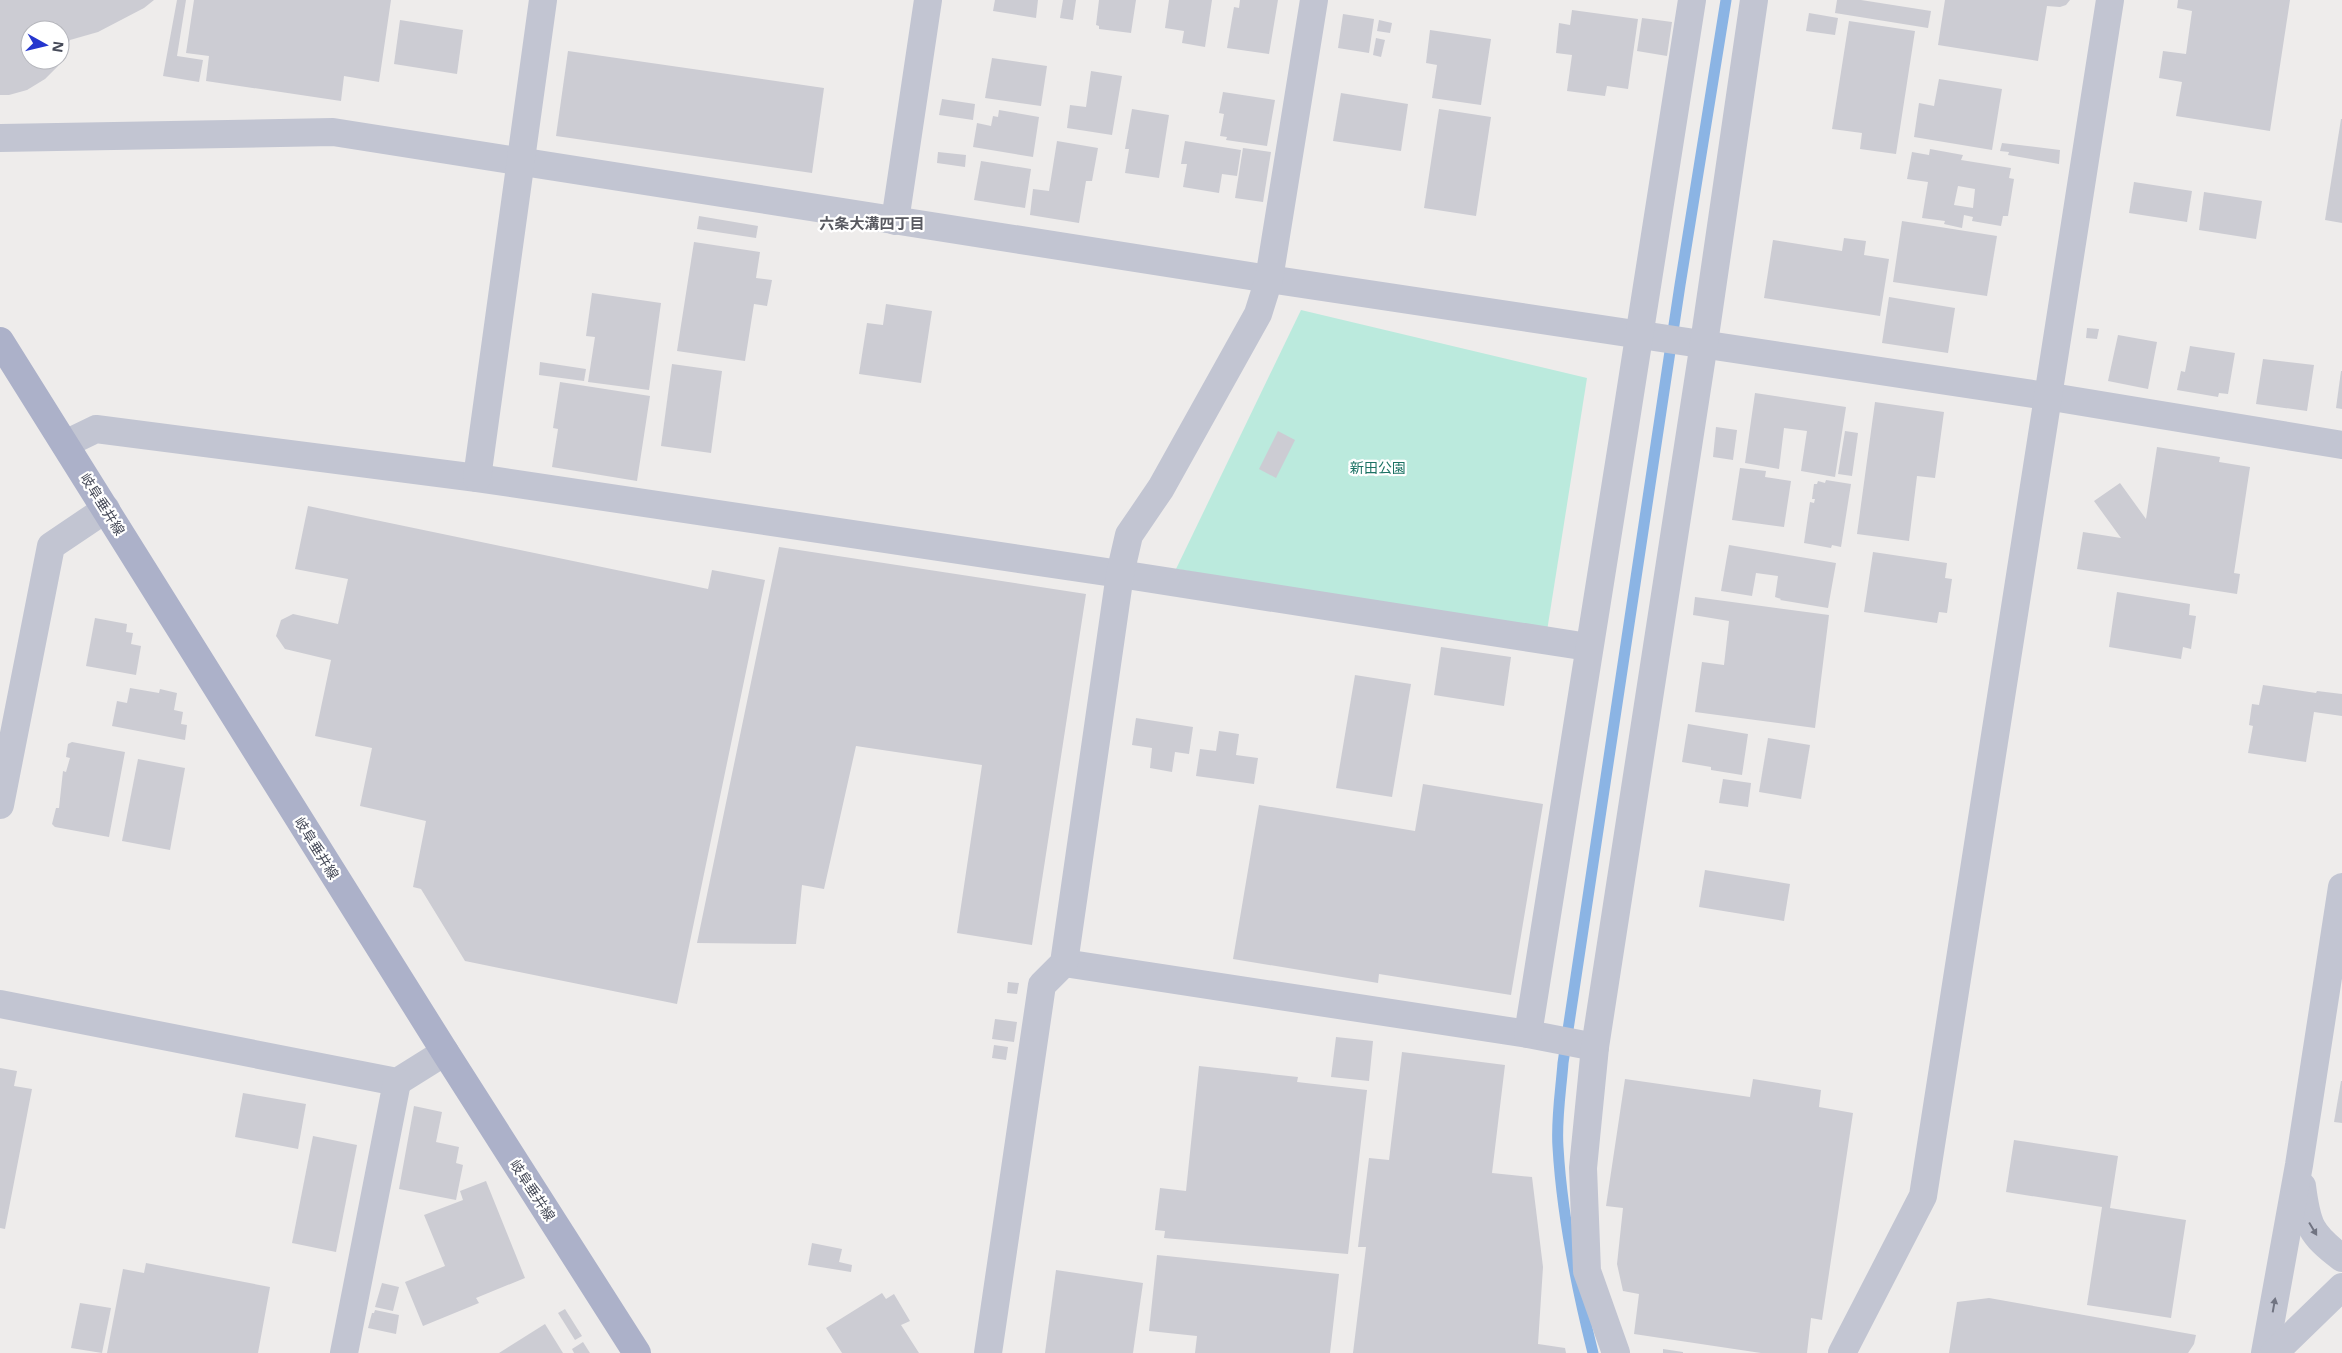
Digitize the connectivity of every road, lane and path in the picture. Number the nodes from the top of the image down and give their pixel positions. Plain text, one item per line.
1 (543, 0) edge
2 (928, 0) edge
3 (1314, 0) edge
4 (1692, 0) edge
5 (1754, 0) edge
6 (2110, 0) edge
7 (0, 138) edge
8 (519, 160) junction
9 (895, 222) junction
10 (1269, 279) junction
11 (1641, 335) junction
12 (0, 340) edge
13 (1704, 343) junction
14 (2046, 396) junction
15 (65, 444) junction
16 (2342, 444) edge
17 (476, 478) junction
18 (106, 509) junction
19 (1120, 574) junction
20 (1588, 647) junction
21 (0, 805) edge
22 (2342, 887) edge
23 (1064, 963) junction
24 (0, 1004) edge
25 (1528, 1034) junction
26 (1594, 1047) junction
27 (445, 1052) junction
28 (397, 1082) junction
29 (2299, 1165) junction
30 (2342, 1258) edge
31 (2342, 1287) edge
32 (344, 1353) edge
33 (637, 1353) edge
34 (988, 1353) edge
35 (1616, 1353) edge
36 (1842, 1353) edge
37 (2265, 1353) edge
38 (2274, 1353) edge

1 - 8 street
2 - 9 street
3 - 10 street
4 - 11 street
5 - 13 street
6 - 14 street
7 - 8 street
8 - 9 street
8 - 17 street
9 - 10 street
10 - 11 street
10 - 19 street
11 - 13 street
11 - 20 street
12 - 15 main road, 岐阜垂井線
13 - 14 street
13 - 26 street
14 - 16 street
14 - 36 street
15 - 17 street
15 - 18 main road, 岐阜垂井線
17 - 19 street
18 - 21 street
18 - 27 main road, 岐阜垂井線
19 - 20 street
19 - 23 street
20 - 25 street
22 - 29 street
23 - 25 street
23 - 34 street
24 - 28 street
25 - 26 street
26 - 35 street
27 - 28 street
27 - 33 main road, 岐阜垂井線
28 - 32 street
29 -> 30 street
37 -> 29 street
31 - 38 street

